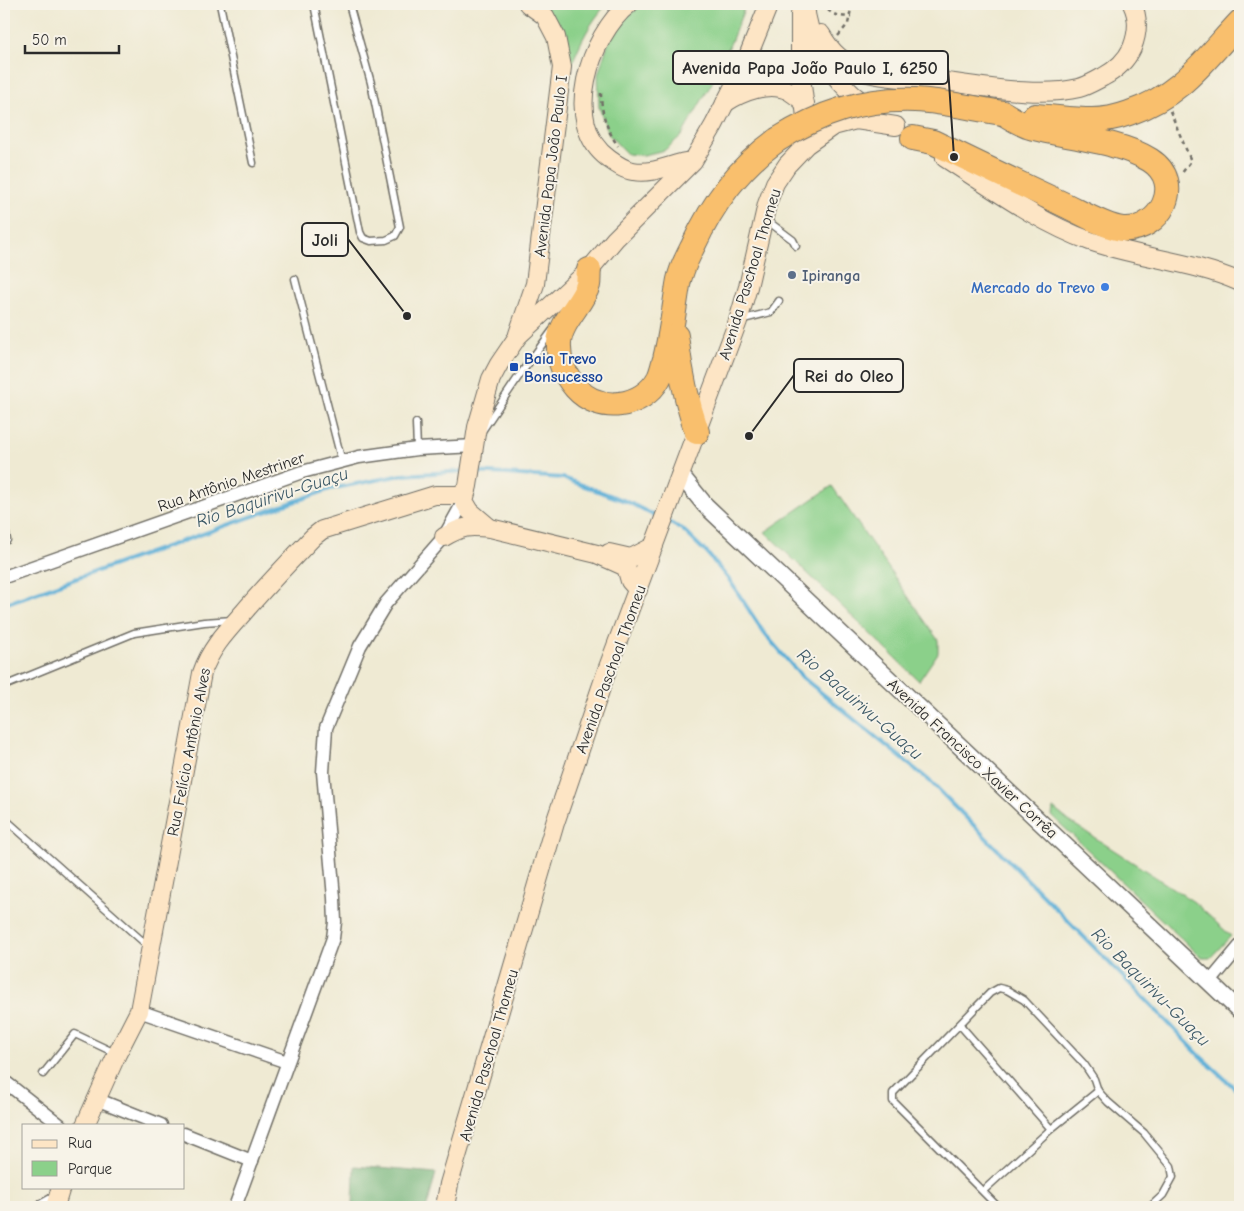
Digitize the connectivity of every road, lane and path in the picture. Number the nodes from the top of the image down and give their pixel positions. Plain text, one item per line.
1 (220, 4) edge
2 (314, 4) edge
3 (349, 4) edge
4 (528, 4) edge
5 (629, 4) edge
6 (769, 4) edge
7 (822, 4) edge
8 (852, 4) edge
9 (1132, 4) edge
10 (803, 9) edge
11 (830, 12) junction
12 (824, 15) dead end
13 (851, 16) junction
14 (1240, 22) edge
15 (832, 41) dead end
16 (600, 88) dead end
17 (725, 103) junction
18 (805, 103) junction
19 (1167, 103) dead end
20 (1003, 114) junction
21 (905, 132) junction
22 (806, 145) junction
23 (621, 149) dead end
24 (692, 161) junction
25 (253, 163) dead end
26 (1178, 180) dead end
27 (764, 218) junction
28 (796, 246) dead end
29 (589, 270) junction
30 (295, 279) dead end
31 (1240, 282) edge
32 (576, 292) dead end
33 (572, 300) dead end
34 (779, 301) dead end
35 (674, 321) junction
36 (738, 321) junction
37 (518, 336) junction
38 (416, 423) dead end
39 (697, 432) junction
40 (418, 449) junction
41 (474, 449) junction
42 (342, 462) junction
43 (680, 474) junction
44 (466, 492) junction
45 (670, 501) junction
46 (705, 505) junction
47 (4, 524) edge
48 (490, 528) junction
49 (444, 537) junction
50 (7, 540) dead end
51 (656, 543) junction
52 (597, 554) junction
53 (4, 577) edge
54 (638, 590) junction
55 (236, 620) junction
56 (4, 686) edge
57 (4, 818) edge
58 (1240, 946) edge
59 (151, 948) junction
60 (1210, 982) junction
61 (138, 1011) junction
62 (1240, 1011) edge
63 (960, 1024) junction
64 (117, 1054) junction
65 (287, 1062) junction
66 (43, 1074) dead end
67 (4, 1081) edge
68 (1098, 1092) junction
69 (96, 1098) junction
70 (59, 1124) edge
71 (85, 1124) edge
72 (159, 1124) edge
73 (1051, 1129) junction
74 (185, 1134) edge
75 (252, 1161) junction
76 (983, 1191) junction
77 (58, 1198) edge
78 (41, 1207) edge
79 (235, 1207) edge
80 (445, 1207) edge
81 (998, 1207) edge
82 (1150, 1207) edge

1 - 25 lane
2 - 3 lane
4 - 37 main road, Avenida Papa João Paulo I
5 - 24 main road
6 - 17 main road
7 - 11 path
8 - 13 path
9 - 10 main road
10 - 18 main road
10 - 21 main road
11 - 12 path
11 - 13 path
13 - 15 path
14 - 20 highway
16 - 23 path
17 - 18 main road
17 - 24 main road
18 - 22 main road
19 - 26 path
20 - 21 highway
20 - 35 highway, bridge
21 - 22 main road
21 - 31 main road
22 - 27 main road, Avenida Paschoal Thomeu
24 - 29 main road
27 - 28 lane
27 - 36 main road, Avenida Paschoal Thomeu
29 - 32 lane
29 - 35 highway
29 - 37 main road
30 - 42 lane
33 - 41 lane
34 - 36 lane
35 - 39 highway
36 - 39 main road, Avenida Paschoal Thomeu
37 - 41 main road
38 - 40 lane
39 - 43 main road, Avenida Paschoal Thomeu
40 - 41 street, Rua Antônio Mestriner
40 - 42 street, Rua Antônio Mestriner
41 - 44 main road
42 - 53 street, Rua Antônio Mestriner
43 - 45 main road, Avenida Paschoal Thomeu
43 - 46 street, Avenida Francisco Xavier Corrêa
44 - 48 main road
44 - 49 street
44 - 55 main road, Rua Felício Antônio Alves
45 - 46 street, Avenida Francisco Xavier Corrêa
45 - 51 main road, Avenida Paschoal Thomeu
46 - 60 street, Avenida Francisco Xavier Corrêa
47 - 50 lane
48 - 49 main road
48 - 52 main road
49 - 65 street
51 - 52 main road
51 - 54 main road, Avenida Paschoal Thomeu
52 - 54 main road
54 - 80 main road, Avenida Paschoal Thomeu
55 - 56 lane
55 - 59 main road, Rua Felício Antônio Alves
57 - 59 lane
58 - 60 street
59 - 61 main road, Rua Felício Antônio Alves
60 - 62 street, Avenida Francisco Xavier Corrêa
61 - 64 main road, Rua Felício Antônio Alves
61 - 65 street
63 - 68 lane
63 - 73 lane
63 - 76 lane
64 - 66 lane
64 - 69 main road, Rua Felício Antônio Alves
65 - 75 street
67 - 70 street
68 - 73 lane
68 - 82 lane
69 - 71 main road, Rua Felício Antônio Alves
69 - 72 street
73 - 76 lane
74 - 75 street
75 - 79 street
76 - 81 lane
77 - 78 street

